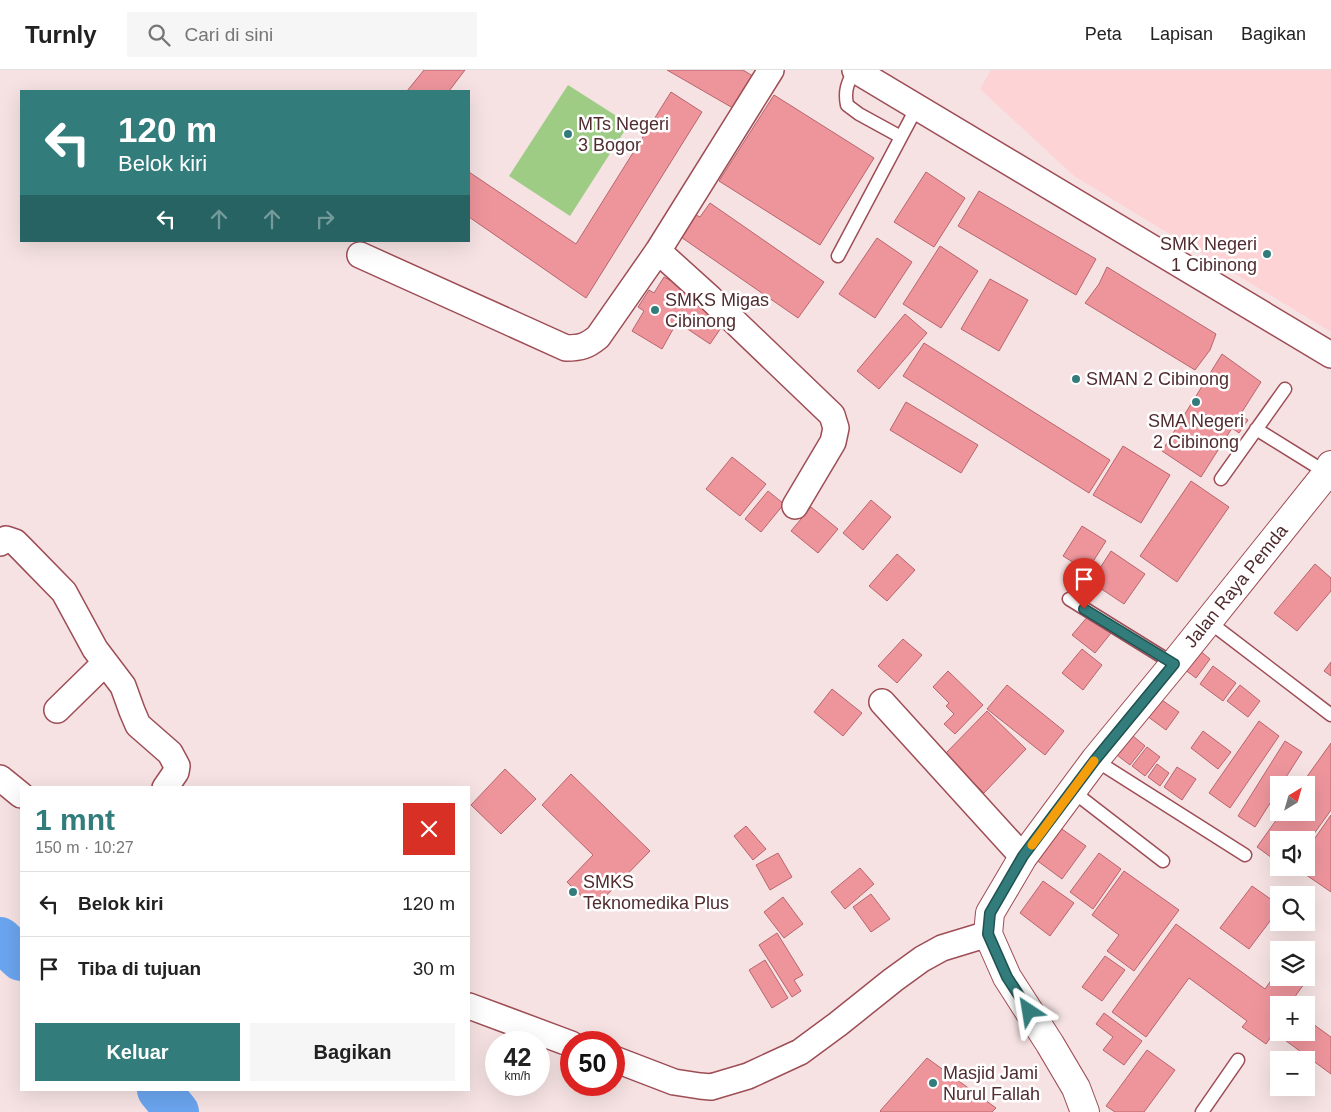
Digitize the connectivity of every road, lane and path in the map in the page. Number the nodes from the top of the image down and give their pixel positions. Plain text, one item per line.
1 (771, 70) edge
2 (855, 70) edge
3 (917, 107) junction
4 (901, 137) junction
5 (658, 251) junction
6 (360, 255) dead end
7 (838, 256) dead end
8 (1331, 355) edge
9 (1285, 389) dead end
10 (1256, 429) junction
11 (1329, 469) edge
12 (1221, 479) dead end
13 (795, 506) dead end
14 (0, 542) edge
15 (1069, 599) dead end
16 (1208, 621) junction
17 (105, 663) junction
18 (1174, 664) junction
19 (882, 702) dead end
20 (57, 710) dead end
21 (1331, 715) edge
22 (1095, 760) junction
23 (0, 778) edge
24 (167, 786) edge
25 (1073, 790) junction
26 (20, 794) edge
27 (1245, 855) dead end
28 (1023, 856) junction
29 (1163, 861) dead end
30 (988, 934) junction
31 (470, 1006) edge
32 (560, 1040) edge
33 (1238, 1060) dead end
34 (625, 1064) edge
35 (1085, 1112) edge
36 (1202, 1112) edge

1 - 5 street
2 - 3 street
2 - 4 lane
3 - 4 lane
3 - 8 street
4 - 7 lane
5 - 6 street
5 - 13 street
9 - 10 lane
10 - 11 lane
10 - 12 lane
11 - 16 main road, Jalan Raya Pemda
14 - 17 street
15 - 18 lane
16 - 18 main road, Jalan Raya Pemda
16 - 21 lane
17 - 20 street
17 - 24 street
18 - 22 main road, Jalan Raya Pemda
19 - 28 street
22 - 25 main road, Jalan Raya Pemda
22 - 27 lane
23 - 26 street
25 - 28 main road, Jalan Raya Pemda
25 - 29 lane
28 - 30 main road, Jalan Raya Pemda
30 - 34 street
30 - 35 main road
31 - 32 street
33 - 36 lane

